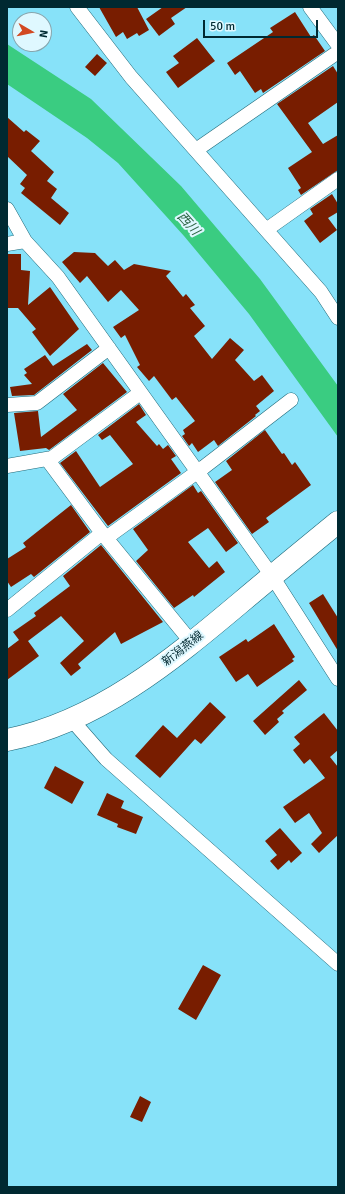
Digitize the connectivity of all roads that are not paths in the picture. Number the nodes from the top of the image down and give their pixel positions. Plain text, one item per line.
1 (77, 7) edge
2 (310, 7) edge
3 (338, 45) edge
4 (338, 52) edge
5 (196, 150) junction
6 (338, 179) edge
7 (7, 209) edge
8 (266, 230) junction
9 (25, 241) junction
10 (7, 244) edge
11 (338, 318) edge
12 (109, 348) junction
13 (140, 392) junction
14 (291, 400) dead end
15 (7, 406) edge
16 (47, 459) junction
17 (7, 466) edge
18 (197, 472) junction
19 (338, 522) edge
20 (104, 536) junction
21 (272, 576) junction
22 (7, 610) edge
23 (192, 643) junction
24 (338, 679) edge
25 (71, 719) junction
26 (7, 740) edge
27 (338, 964) edge

1 - 5 street
2 - 3 street
4 - 5 street
5 - 8 street
6 - 8 street
7 - 9 street
8 - 11 street
9 - 10 street
9 - 12 street
12 - 13 street
12 - 15 street
13 - 16 street
13 - 18 street
14 - 18 street
16 - 17 street
16 - 20 street
18 - 20 street
18 - 21 street
19 - 21 main road, 新潟燕線
20 - 22 street
20 - 23 street
21 - 23 main road, 新潟燕線
21 - 24 street
23 - 25 main road, 新潟燕線
25 - 26 main road, 新潟燕線
25 - 27 street

